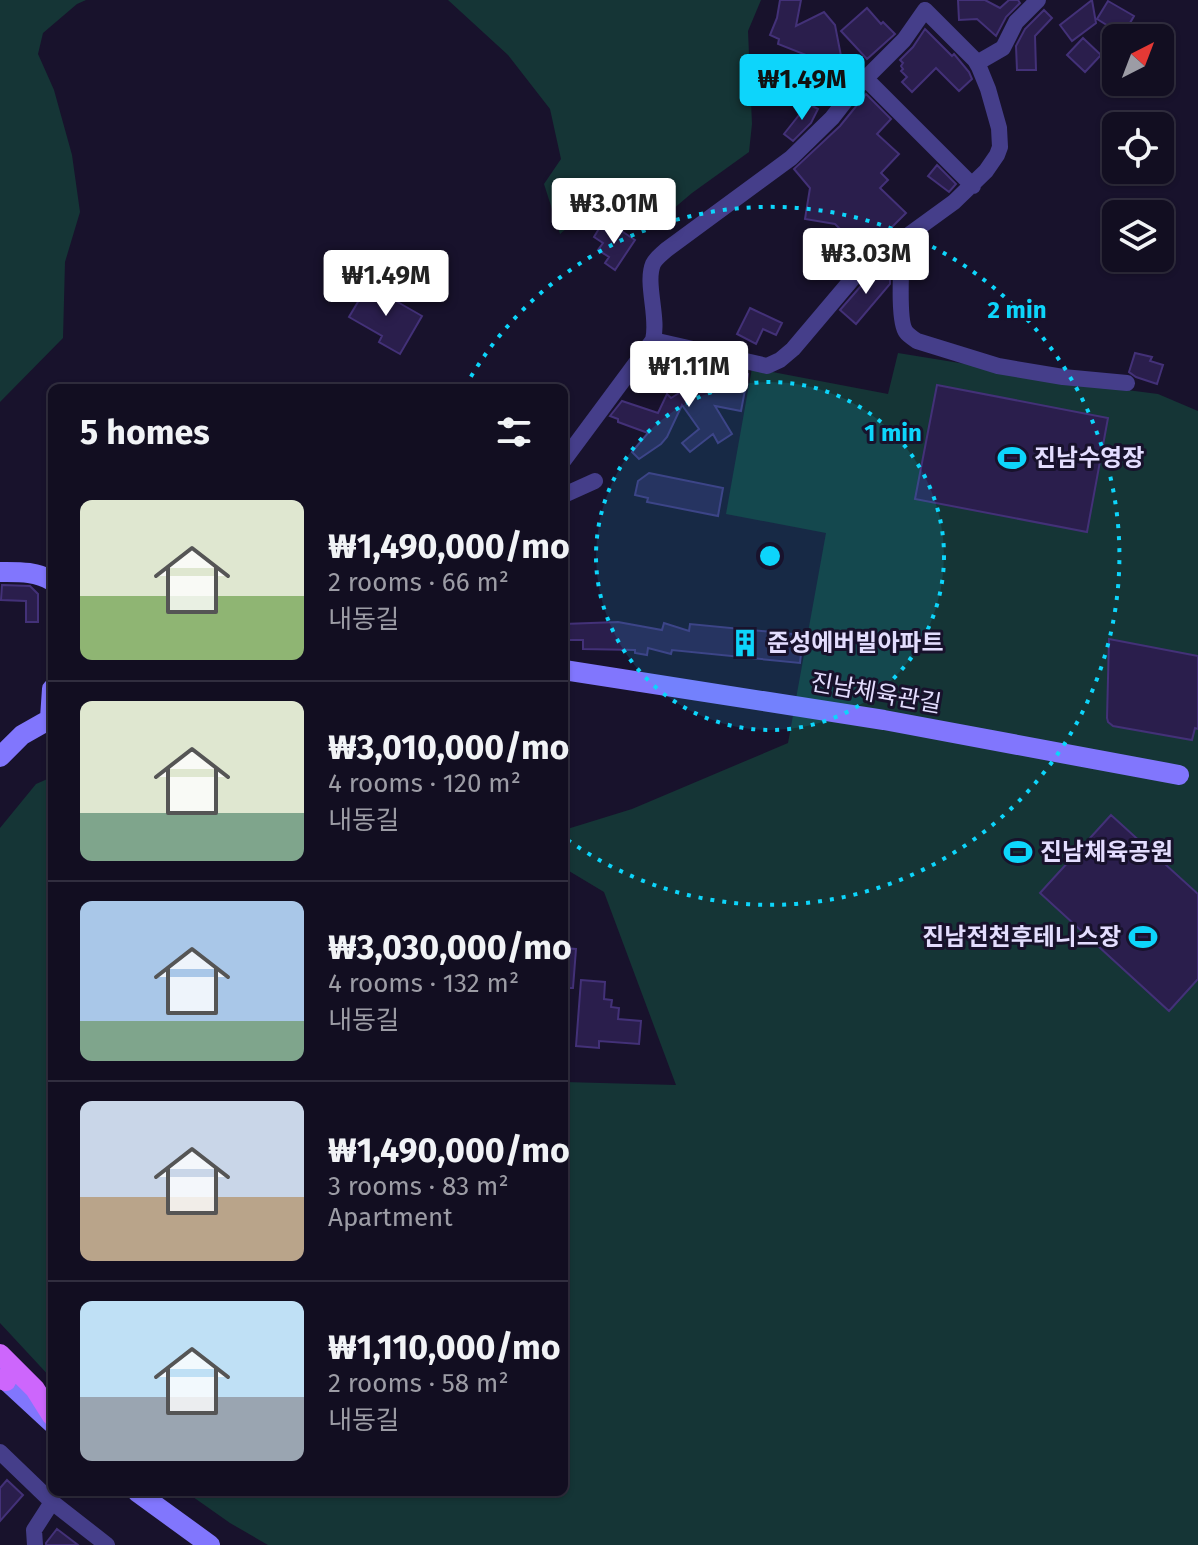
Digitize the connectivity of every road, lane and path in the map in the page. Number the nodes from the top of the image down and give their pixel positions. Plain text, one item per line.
1 (1038, 0) edge
2 (977, 63) junction
3 (865, 78) junction
4 (973, 186) junction
5 (902, 239) junction
6 (653, 340) junction
7 (1127, 383) dead end
8 (568, 455) edge
9 (595, 481) dead end
10 (568, 493) edge
11 (0, 572) edge
12 (48, 579) edge
13 (568, 671) edge
14 (48, 720) edge
15 (0, 757) edge
16 (1179, 775) dead end
17 (0, 1354) edge
18 (2, 1379) edge
19 (48, 1410) edge
20 (48, 1419) edge
21 (0, 1452) edge
22 (143, 1496) edge
23 (52, 1502) junction
24 (35, 1545) edge
25 (107, 1545) edge
26 (210, 1545) edge

1 - 2 street
2 - 3 street
2 - 4 street
3 - 4 street
3 - 6 street
4 - 5 street
5 - 6 street
5 - 7 street
6 - 8 street
9 - 10 street
11 - 12 street
13 - 16 street, 진남체육관길
14 - 15 street
17 - 19 main road
18 - 20 street
21 - 23 street
22 - 26 street
23 - 24 street
23 - 25 street

